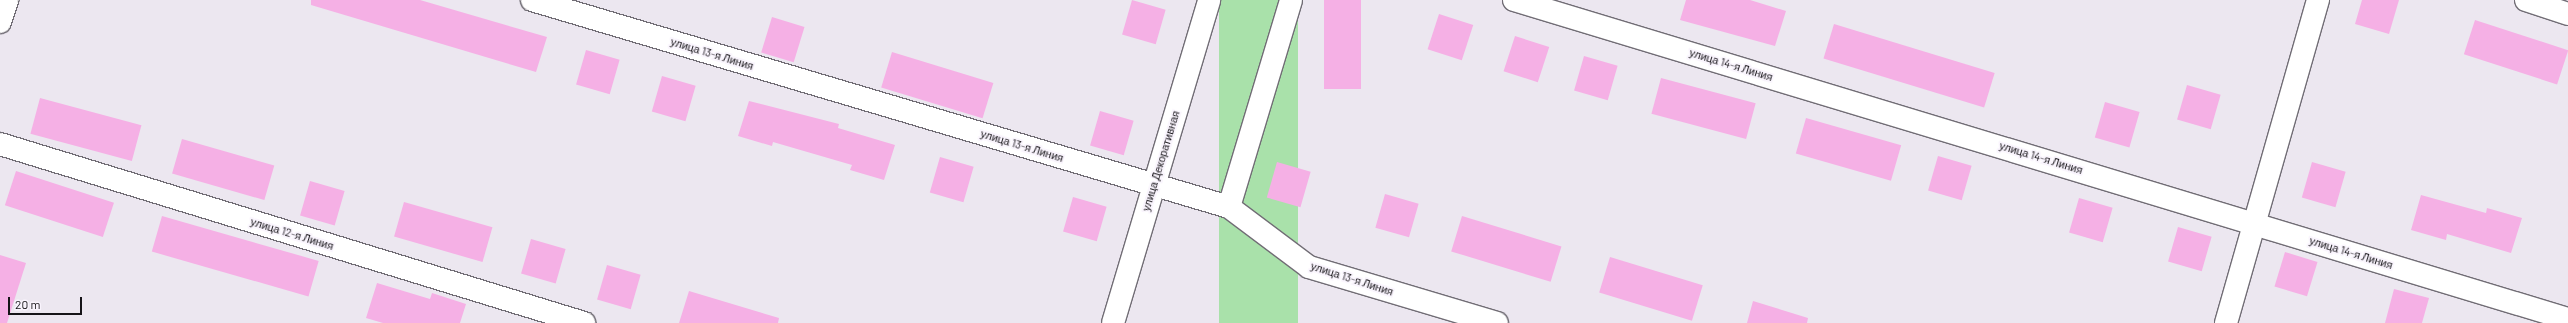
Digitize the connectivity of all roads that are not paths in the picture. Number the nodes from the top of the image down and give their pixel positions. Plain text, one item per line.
1 (7, 0) edge
2 (532, 0) edge
3 (1209, 0) edge
4 (1291, 0) edge
5 (1514, 0) edge
6 (2318, 0) edge
7 (2526, 0) edge
8 (2568, 14) edge
9 (0, 22) edge
10 (0, 144) edge
11 (1154, 186) junction
12 (1230, 207) junction
13 (2255, 224) junction
14 (2568, 319) edge
15 (584, 323) edge
16 (1113, 323) edge
17 (1497, 323) edge
18 (2226, 323) edge

1 - 9 street
2 - 11 street, улица 13-я Линия
3 - 11 street, улица Декоративная
4 - 12 street
5 - 13 street, улица 14-я Линия
6 - 13 street
7 - 8 street
10 - 15 street, улица 12-я Линия
11 - 12 street, улица 13-я Линия
11 - 16 street, улица Декоративная
12 - 17 street, улица 13-я Линия
13 - 14 street, улица 14-я Линия
13 - 18 street

